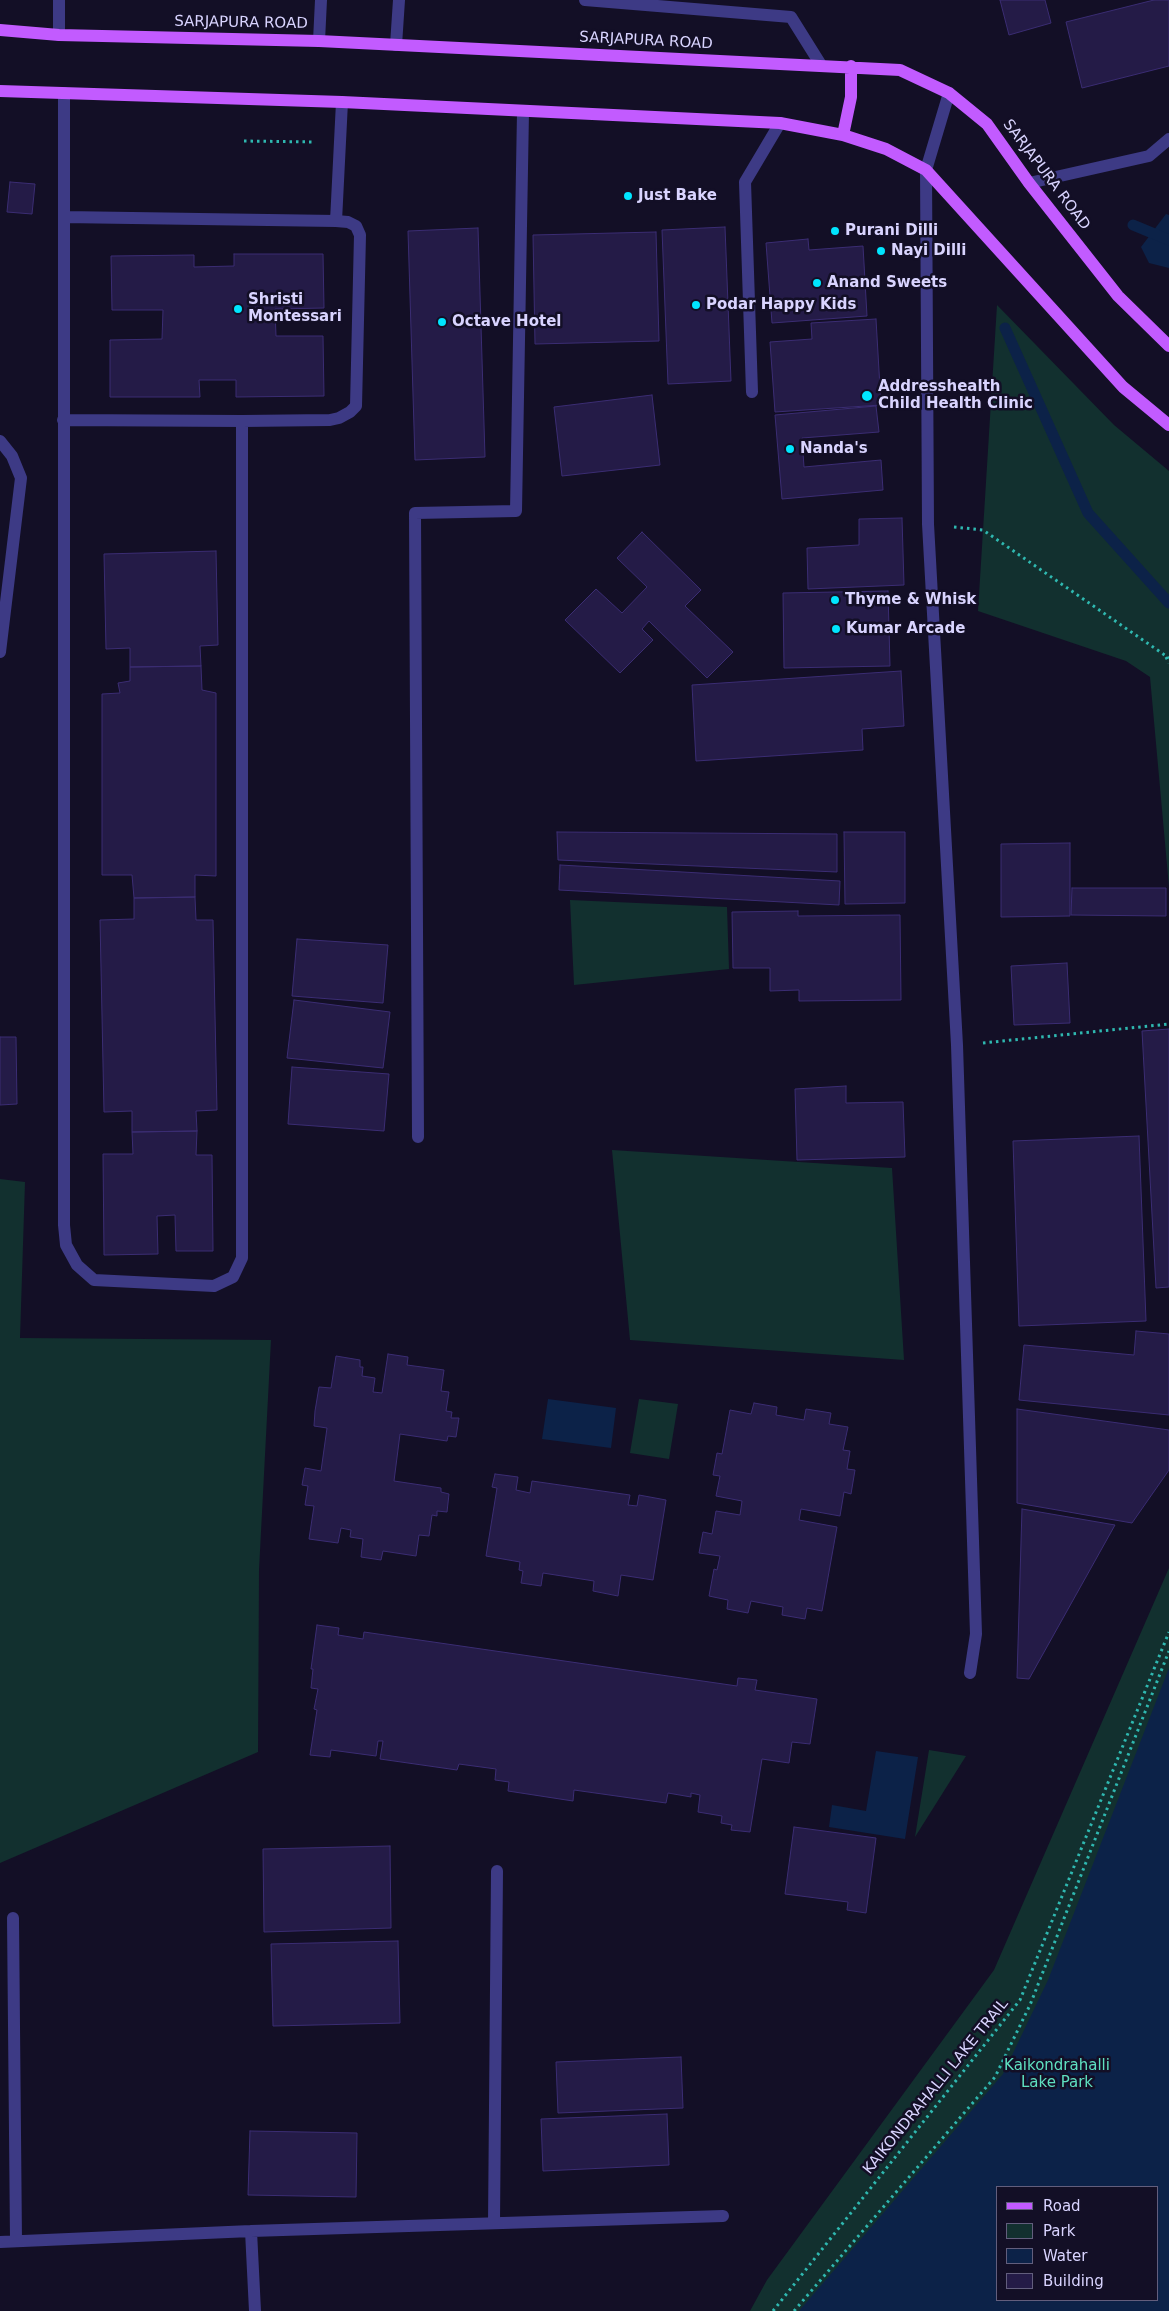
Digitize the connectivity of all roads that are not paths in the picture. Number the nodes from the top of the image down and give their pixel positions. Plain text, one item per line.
1 (59, 0) edge
2 (321, 0) edge
3 (399, 0) edge
4 (585, 0) edge
5 (0, 30) edge
6 (59, 35) junction
7 (319, 41) junction
8 (396, 45) junction
9 (821, 65) junction
10 (851, 66) junction
11 (0, 91) edge
12 (950, 93) junction
13 (64, 94) junction
14 (342, 102) junction
15 (523, 112) junction
16 (780, 123) junction
17 (843, 135) junction
18 (1169, 139) edge
19 (926, 170) junction
20 (1030, 183) junction
21 (64, 217) junction
22 (336, 220) junction
23 (1169, 346) edge
24 (752, 392) dead end
25 (64, 420) junction
26 (242, 422) junction
27 (1169, 425) edge
28 (0, 441) edge
29 (0, 652) edge
30 (418, 1137) dead end
31 (970, 1674) dead end
32 (497, 1871) dead end
33 (13, 1918) dead end
34 (723, 2216) dead end
35 (494, 2223) junction
36 (251, 2231) junction
37 (0, 2242) edge
38 (16, 2242) junction
39 (255, 2311) edge

1 - 6 street
2 - 7 street
3 - 8 street
4 - 9 street
5 - 6 main road, SARJAPURA ROAD
6 - 7 main road, SARJAPURA ROAD
7 - 8 main road, SARJAPURA ROAD
8 - 9 main road, SARJAPURA ROAD
9 - 10 main road, SARJAPURA ROAD
10 - 12 main road, SARJAPURA ROAD
10 - 17 main road
11 - 13 main road
12 - 19 street
12 - 20 main road, SARJAPURA ROAD
13 - 14 main road
13 - 21 street
14 - 15 main road
14 - 22 street
15 - 16 main road
15 - 30 street
16 - 17 main road
16 - 24 street
17 - 19 main road
18 - 20 street
19 - 27 main road
19 - 31 street
20 - 23 main road, SARJAPURA ROAD
21 - 22 street
21 - 25 street
22 - 26 street
25 - 26 street
25 - 26 street
28 - 29 street
32 - 35 street
33 - 38 street
34 - 35 street
35 - 36 street
36 - 38 street
36 - 39 street
37 - 38 street

